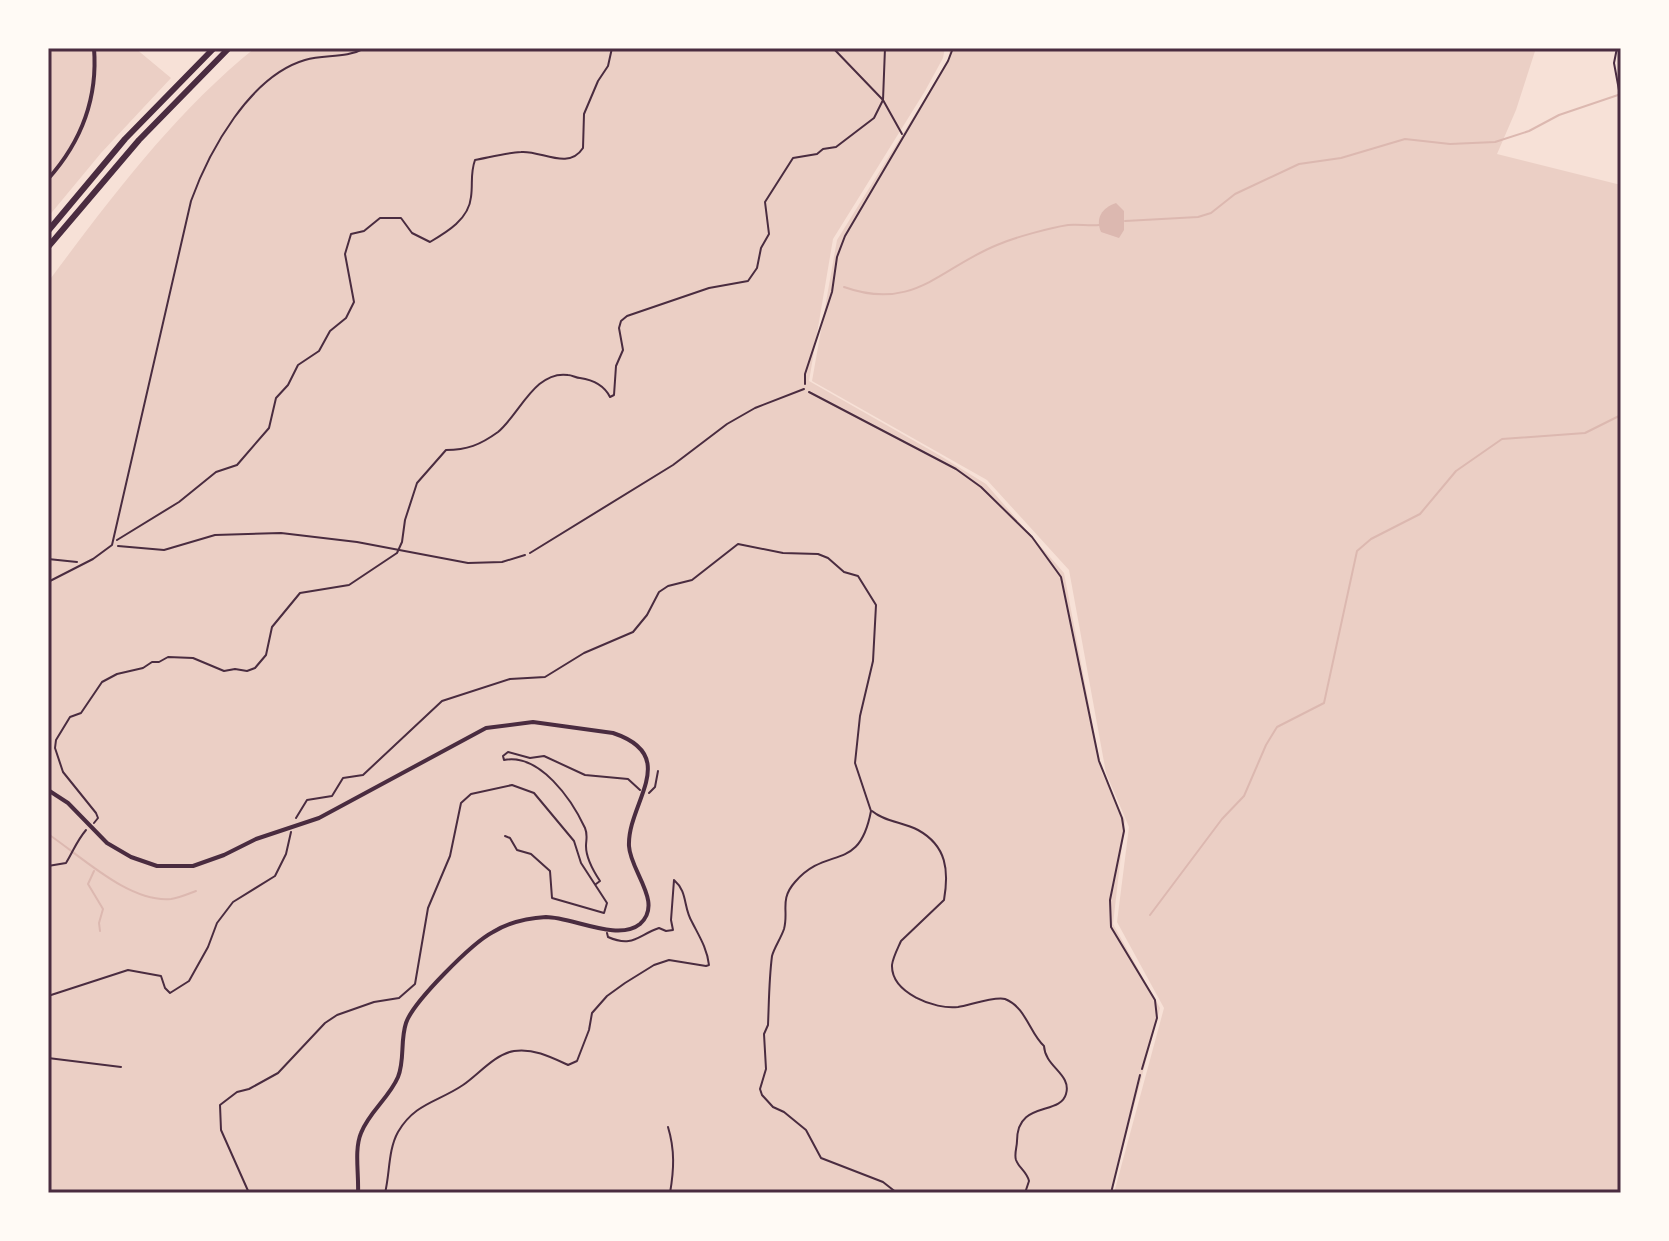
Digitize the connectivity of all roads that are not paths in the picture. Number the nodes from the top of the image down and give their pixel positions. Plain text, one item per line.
1 (94, 48) edge
2 (214, 48) edge
3 (229, 48) edge
4 (365, 48) edge
5 (48, 179) edge
6 (48, 231) edge
7 (48, 247) edge
8 (804, 389) road end
9 (530, 553) road end
10 (48, 582) edge
11 (48, 790) edge
12 (358, 1193) edge

1 - 5 street
2 - 6 highway
3 - 7 highway
4 - 10 lane
8 - 9 lane
11 - 12 street

